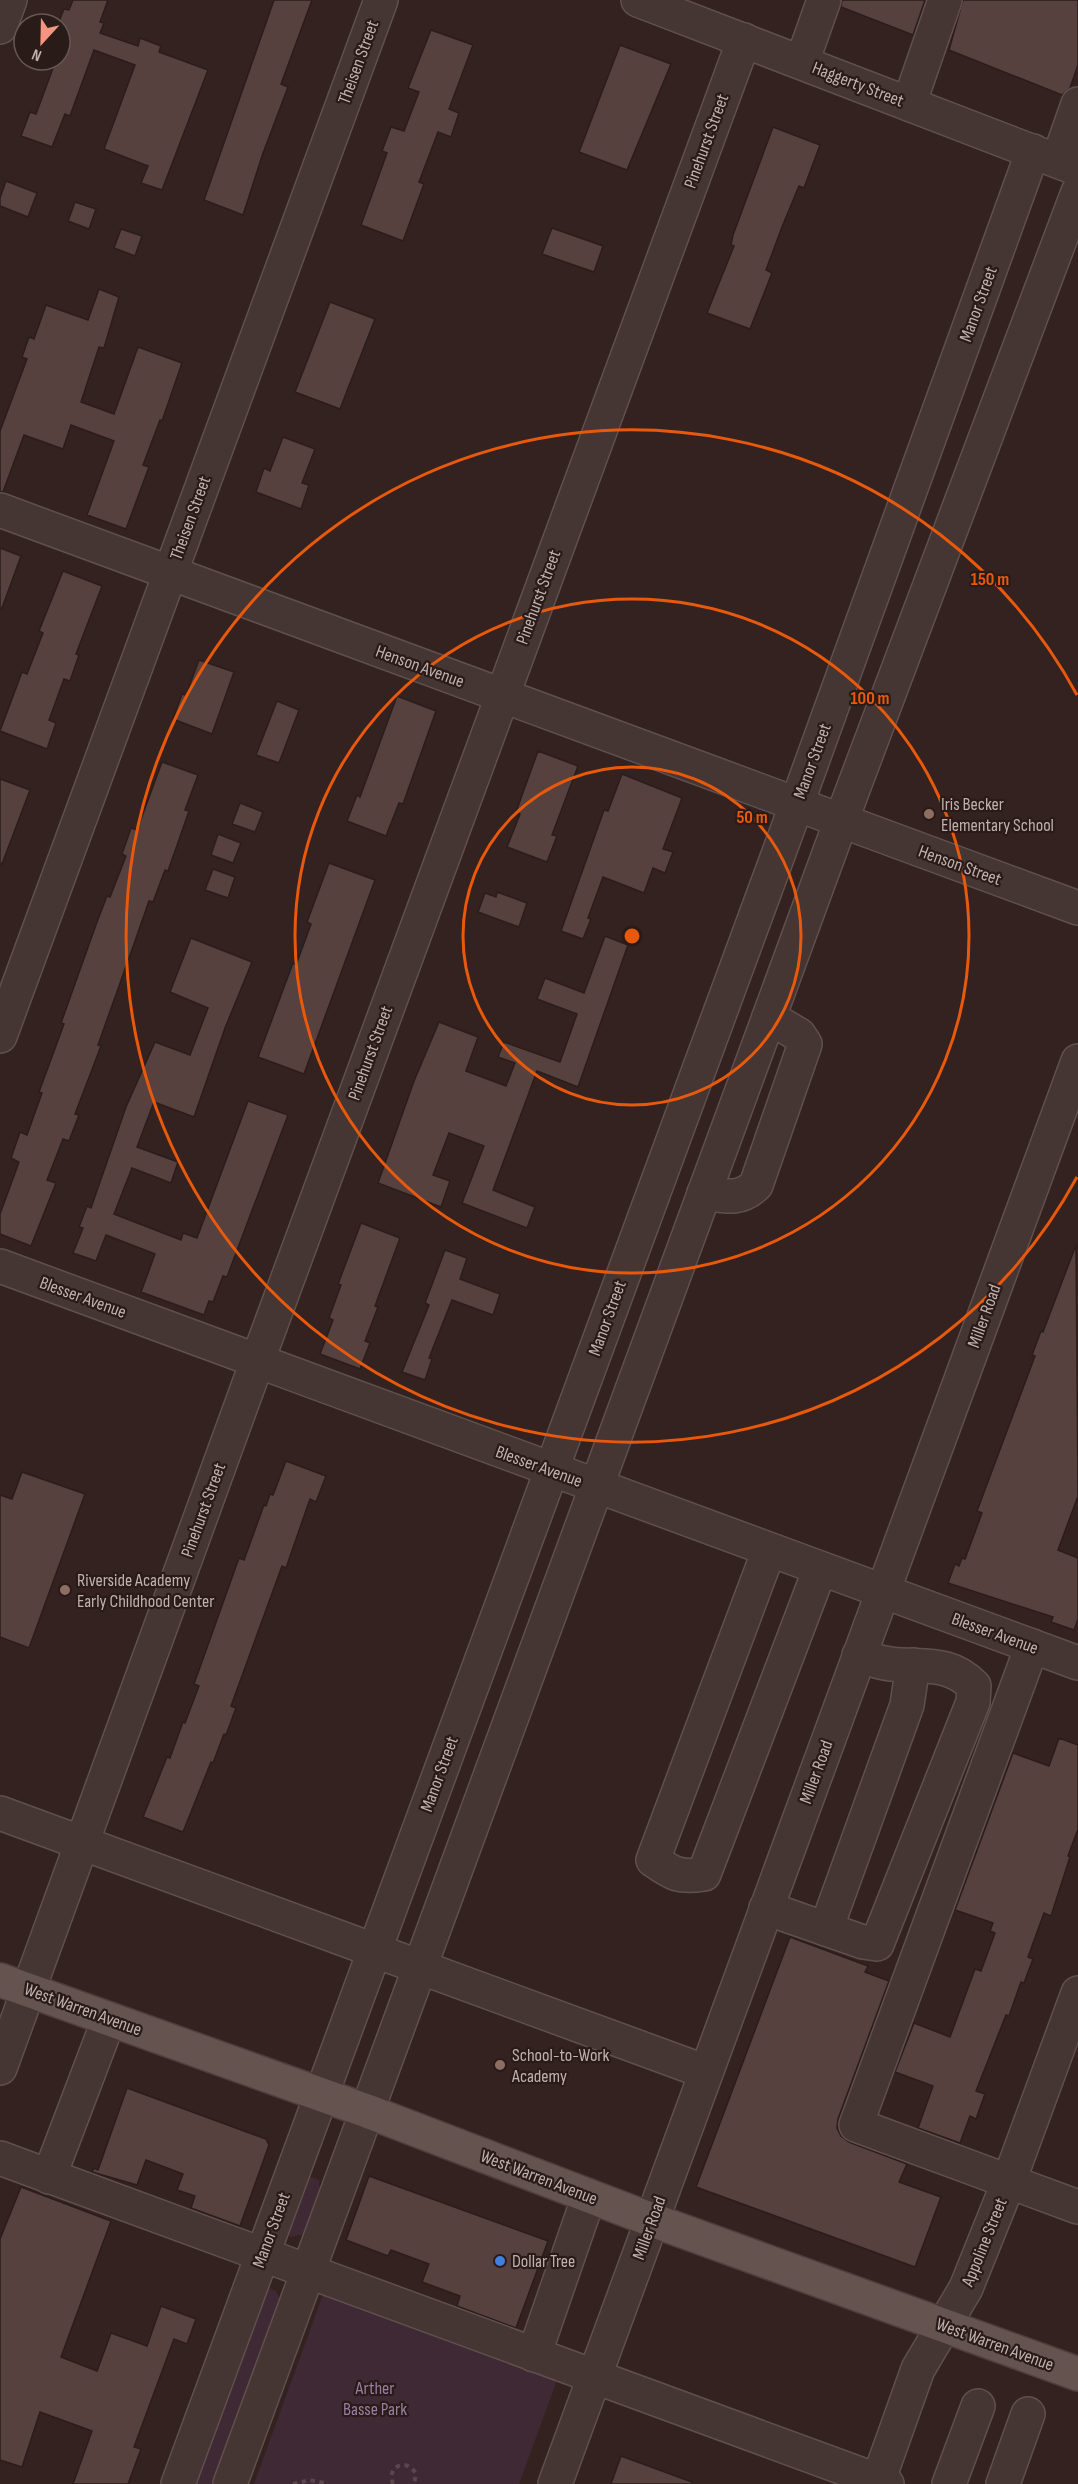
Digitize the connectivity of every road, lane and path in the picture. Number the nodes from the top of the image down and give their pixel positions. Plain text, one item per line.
1 (10, 0) edge
2 (381, 0) edge
3 (638, 0) edge
4 (824, 0) edge
5 (945, 0) edge
6 (0, 27) edge
7 (744, 40) junction
8 (802, 62) junction
9 (909, 104) junction
10 (1078, 104) edge
11 (1056, 161) edge
12 (1078, 192) edge
13 (0, 510) edge
14 (170, 573) junction
15 (502, 696) junction
16 (796, 804) junction
17 (841, 821) junction
18 (1078, 908) edge
19 (769, 1017) junction
20 (0, 1036) edge
21 (1078, 1061) edge
22 (704, 1193) junction
23 (0, 1266) edge
24 (257, 1362) junction
25 (551, 1470) junction
26 (596, 1487) junction
27 (769, 1550) junction
28 (820, 1569) junction
29 (882, 1592) junction
30 (1032, 1646) junction
31 (859, 1655) junction
32 (1078, 1663) edge
33 (913, 1665) junction
34 (974, 1686) junction
35 (1017, 1689) junction
36 (0, 1813) edge
37 (81, 1843) junction
38 (766, 1908) junction
39 (826, 1929) junction
40 (877, 1944) junction
41 (375, 1949) junction
42 (420, 1965) junction
43 (915, 1965) junction
44 (14, 1985) edge
45 (1078, 1993) edge
46 (109, 2019) junction
47 (0, 2068) edge
48 (706, 2072) junction
49 (321, 2094) junction
50 (367, 2111) junction
51 (0, 2158) edge
52 (49, 2177) junction
53 (1009, 2181) junction
54 (589, 2196) junction
55 (1078, 2207) edge
56 (652, 2220) junction
57 (262, 2255) junction
58 (308, 2272) junction
59 (945, 2326) junction
60 (534, 2355) junction
61 (1078, 2374) edge
62 (594, 2378) junction
63 (978, 2406) dead end
64 (1028, 2414) dead end
65 (881, 2483) edge
66 (178, 2484) edge
67 (230, 2484) edge
68 (293, 2484) edge
69 (328, 2484) edge
70 (393, 2484) edge
71 (414, 2484) edge
72 (555, 2484) edge
73 (949, 2484) edge
74 (1003, 2484) edge

1 - 6 street
2 - 14 street, Theisen Street
3 - 7 street, Haggerty Street
4 - 8 street
5 - 9 street
7 - 8 street, Haggerty Street
7 - 15 street, Pinehurst Street
8 - 9 street, Haggerty Street
9 - 11 street, Haggerty Street
10 - 11 street, Manor Street
11 - 16 street, Manor Street
12 - 17 street
13 - 14 street, Henson Avenue
14 - 15 street, Henson Avenue
14 - 20 street, Theisen Street
15 - 16 street, Henson Avenue
15 - 24 street, Pinehurst Street
16 - 17 street, Henson Avenue
16 - 25 street, Manor Street
17 - 18 street, Henson Street
17 - 19 street
19 - 22 street
19 - 22 street
21 - 29 street, Miller Road
22 - 26 street
23 - 24 street, Blesser Avenue
24 - 25 street, Blesser Avenue
24 - 37 street, Pinehurst Street
25 - 26 street, Blesser Avenue
25 - 41 street, Manor Street
26 - 27 street, Blesser Avenue
26 - 42 street
27 - 28 street, Blesser Avenue
27 - 28 street
28 - 29 street, Blesser Avenue
29 - 30 street, Blesser Avenue
29 - 31 street, Miller Road
30 - 32 street, Blesser Avenue
30 - 35 street
31 - 33 street
31 - 38 street, Miller Road
33 - 34 street
33 - 39 street
34 - 35 street
34 - 40 street
35 - 43 street
36 - 37 street
37 - 41 street
37 - 44 street, Pinehurst Street
38 - 39 street
38 - 48 street, Miller Road
39 - 40 street
40 - 43 street
41 - 42 street
41 - 49 street, Manor Street
42 - 48 street
42 - 50 street
43 - 53 street
44 - 46 main road, West Warren Avenue
44 - 47 street, Pinehurst Street
45 - 53 street, Appoline Street
46 - 49 main road, West Warren Avenue
46 - 52 street
48 - 56 street, Miller Road
49 - 50 main road, West Warren Avenue
49 - 57 street, Manor Street
50 - 54 main road, West Warren Avenue
50 - 58 street
51 - 52 street
52 - 57 street
53 - 55 street
53 - 59 street, Appoline Street
54 - 56 main road, West Warren Avenue
54 - 60 street
56 - 59 main road, West Warren Avenue
56 - 62 street, Miller Road
57 - 58 street
57 - 66 street, Manor Street
58 - 60 street
58 - 67 street
59 - 61 main road, West Warren Avenue
59 - 65 street, Appoline Street
60 - 62 street
62 - 65 street
62 - 72 street, Miller Road
63 - 73 street
64 - 74 street
68 - 69 path
70 - 71 path

